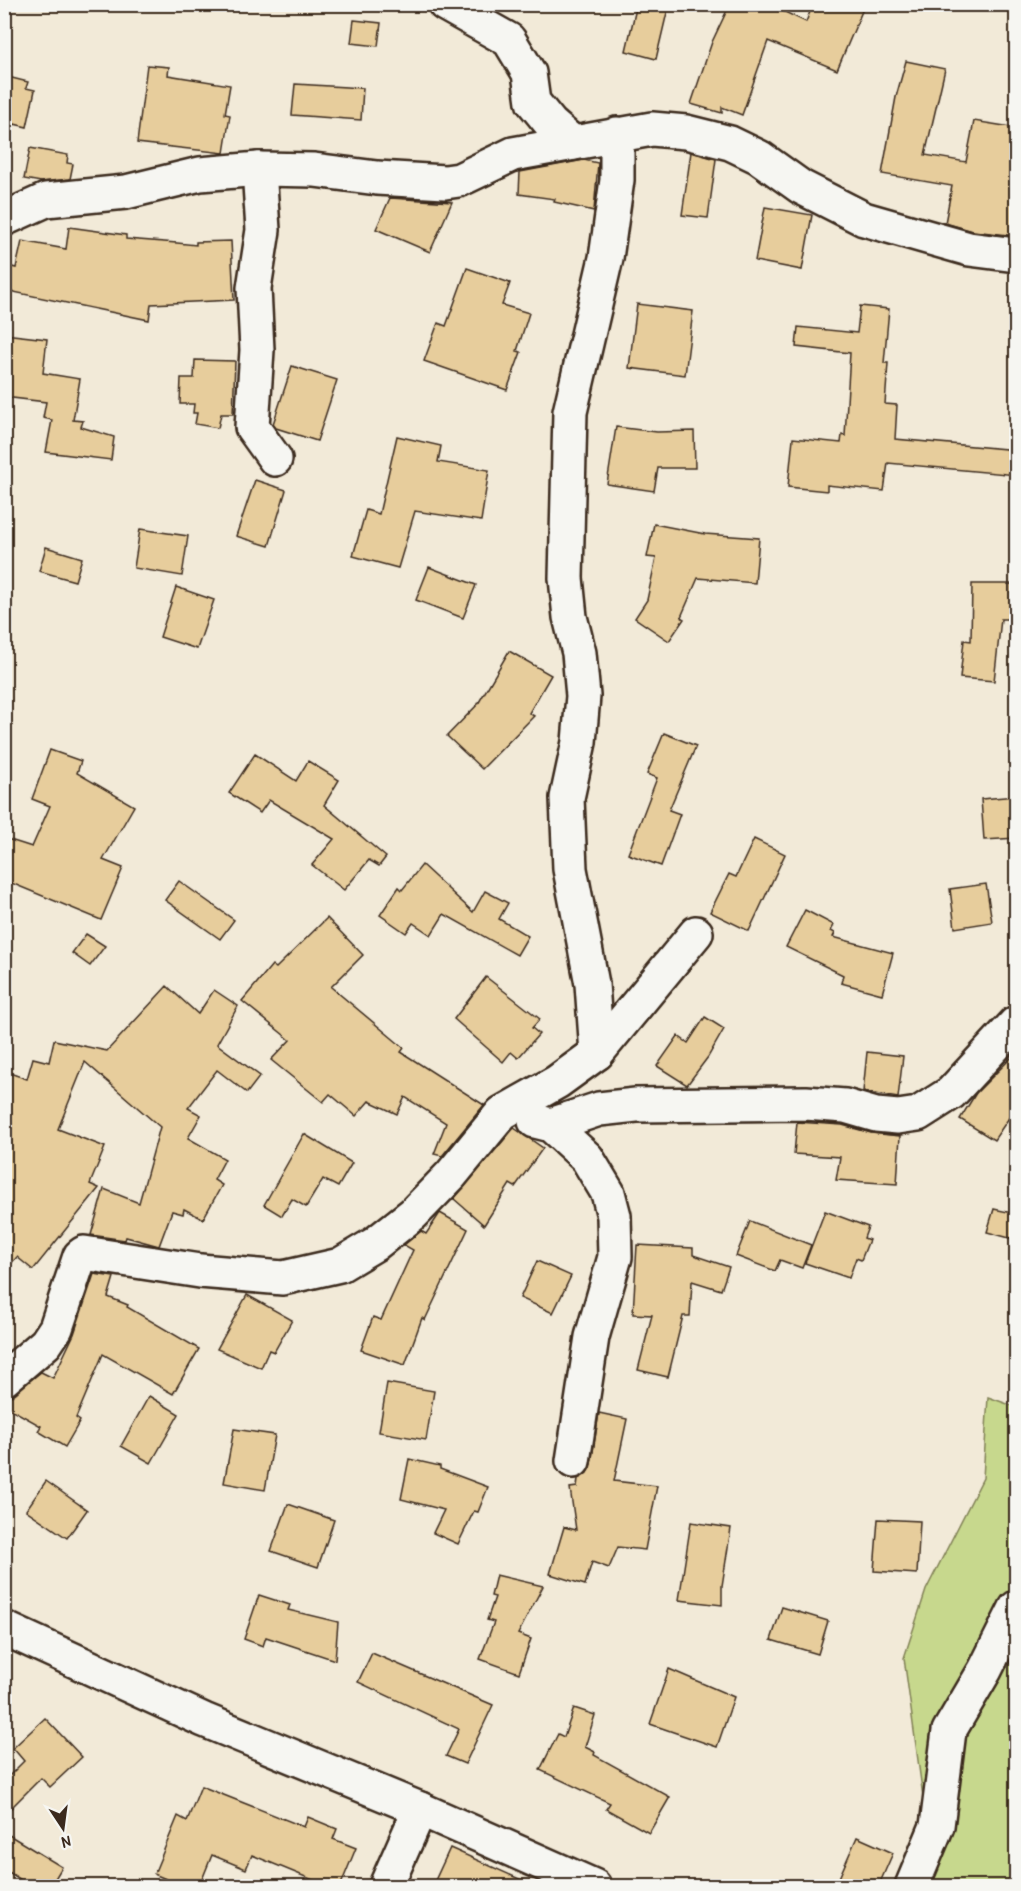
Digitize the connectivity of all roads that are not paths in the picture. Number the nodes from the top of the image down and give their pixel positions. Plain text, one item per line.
1 (445, 4) edge
2 (533, 102) junction
3 (617, 134) junction
4 (573, 143) junction
5 (513, 154) junction
6 (259, 169) junction
7 (4, 219) edge
8 (1017, 255) edge
9 (275, 459) dead end
10 (696, 933) dead end
11 (1017, 1023) edge
12 (597, 1053) junction
13 (502, 1113) junction
14 (551, 1125) junction
15 (4, 1379) edge
16 (573, 1461) dead end
17 (1017, 1608) edge
18 (4, 1628) edge
19 (420, 1809) junction
20 (386, 1887) edge
21 (594, 1887) edge
22 (912, 1887) edge

1 - 2 street
2 - 4 street
2 - 5 street
3 - 4 street
3 - 8 street
3 - 12 street
4 - 5 street
5 - 6 street
6 - 7 street
6 - 9 street
10 - 12 street
11 - 14 street
12 - 13 street
13 - 14 street
13 - 15 street
14 - 16 street
17 - 22 street
18 - 19 street
19 - 20 street
19 - 21 street

